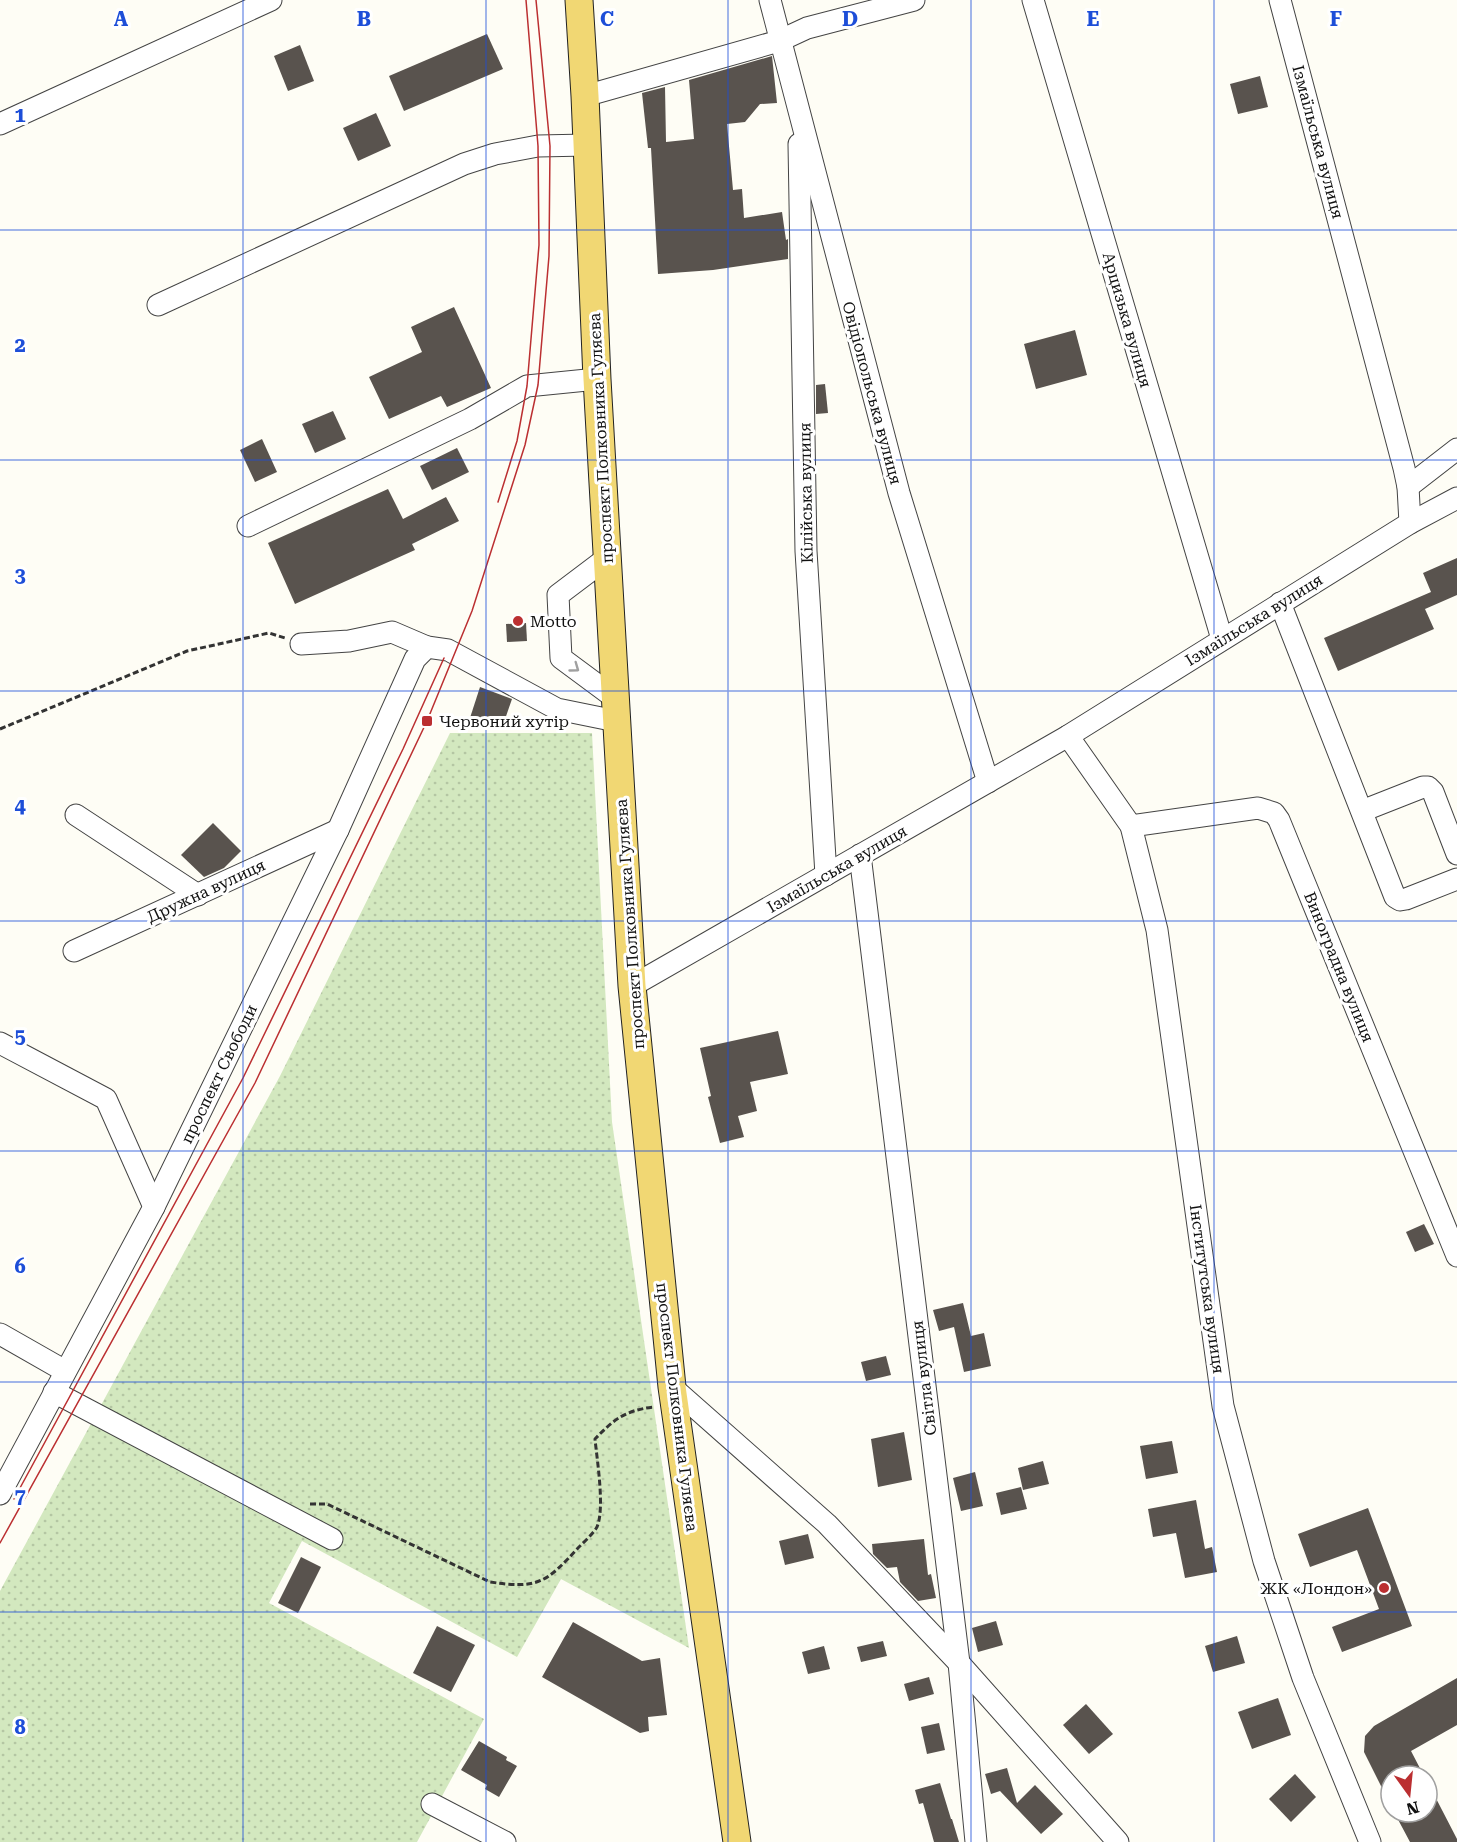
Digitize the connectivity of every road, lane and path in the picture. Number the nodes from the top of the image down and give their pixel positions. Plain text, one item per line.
1 (271, 0) edge
2 (579, 0) edge
3 (770, 0) edge
4 (914, 0) edge
5 (1033, 0) edge
6 (1280, 0) edge
7 (779, 41) junction
8 (585, 96) junction
9 (798, 111) junction
10 (0, 124) edge
11 (587, 145) junction
12 (158, 305) dead end
13 (597, 379) junction
14 (1457, 449) edge
15 (1408, 487) junction
16 (1457, 498) edge
17 (1410, 523) junction
18 (248, 526) dead end
19 (607, 558) junction
20 (1280, 603) junction
21 (1222, 639) junction
22 (301, 644) joint
23 (427, 647) junction
24 (616, 710) junction
25 (0, 729) edge
26 (1068, 736) junction
27 (987, 782) junction
28 (1362, 811) junction
29 (76, 815) dead end
30 (1131, 826) junction
31 (338, 830) junction
32 (1457, 854) edge
33 (860, 855) junction
34 (826, 875) junction
35 (1457, 879) edge
36 (198, 895) junction
37 (74, 951) dead end
38 (632, 986) junction
39 (0, 1043) edge
40 (154, 1208) junction
41 (1457, 1256) edge
42 (0, 1334) edge
43 (65, 1371) junction
44 (54, 1392) junction
45 (673, 1396) junction
46 (0, 1494) edge
47 (287, 1515) junction
48 (332, 1539) dead end
49 (959, 1663) junction
50 (432, 1804) dead end
51 (505, 1842) edge
52 (737, 1842) edge
53 (976, 1842) edge
54 (1118, 1842) edge
55 (1370, 1842) edge

1 - 10 street
2 - 8 main road, проспект Полковника Гуляєва
3 - 7 street, Овідіопольська вулиця
4 - 7 street
5 - 21 street, Арцизька вулиця
6 - 15 street, Ізмаїльська вулиця
7 - 8 street
7 - 9 street, Овідіопольська вулиця
8 - 11 main road, проспект Полковника Гуляєва
9 - 27 street, Овідіопольська вулиця
9 - 34 street, Кілійська вулиця
11 - 12 street
11 - 13 main road, проспект Полковника Гуляєва
13 - 18 street
13 - 19 main road, проспект Полковника Гуляєва
14 - 15 street
15 - 17 street, Ізмаїльська вулиця
16 - 17 street
17 - 20 street, Ізмаїльська вулиця
19 - 24 main road, проспект Полковника Гуляєва
19 -> 24 street
20 - 21 street, Ізмаїльська вулиця
20 - 28 street
21 - 26 street, Ізмаїльська вулиця
22 - 23 street
22 - 25 path
23 - 24 street
23 - 31 street, проспект Свободи
24 - 38 main road, проспект Полковника Гуляєва
26 - 27 street, Ізмаїльська вулиця
26 - 30 street, Інститутська вулиця
27 - 33 street, Ізмаїльська вулиця
28 - 32 street
28 - 35 street
29 - 36 street
30 - 41 street, Виноградна вулиця
30 - 55 street, Інститутська вулиця
31 - 36 street, Дружна вулиця
31 - 40 street, проспект Свободи
33 - 34 street, Ізмаїльська вулиця
33 - 49 street, Світла вулиця
34 - 38 street, Ізмаїльська вулиця
36 - 37 street, Дружна вулиця
38 - 45 main road, проспект Полковника Гуляєва
39 - 40 street
40 - 43 street, проспект Свободи
42 - 43 street
43 - 44 street, проспект Свободи
44 - 46 street, проспект Свободи
44 - 47 street
45 - 47 path
45 - 49 street
45 - 52 main road, проспект Полковника Гуляєва
47 - 48 street
49 - 53 street, Світла вулиця
49 - 54 street
50 - 51 street

